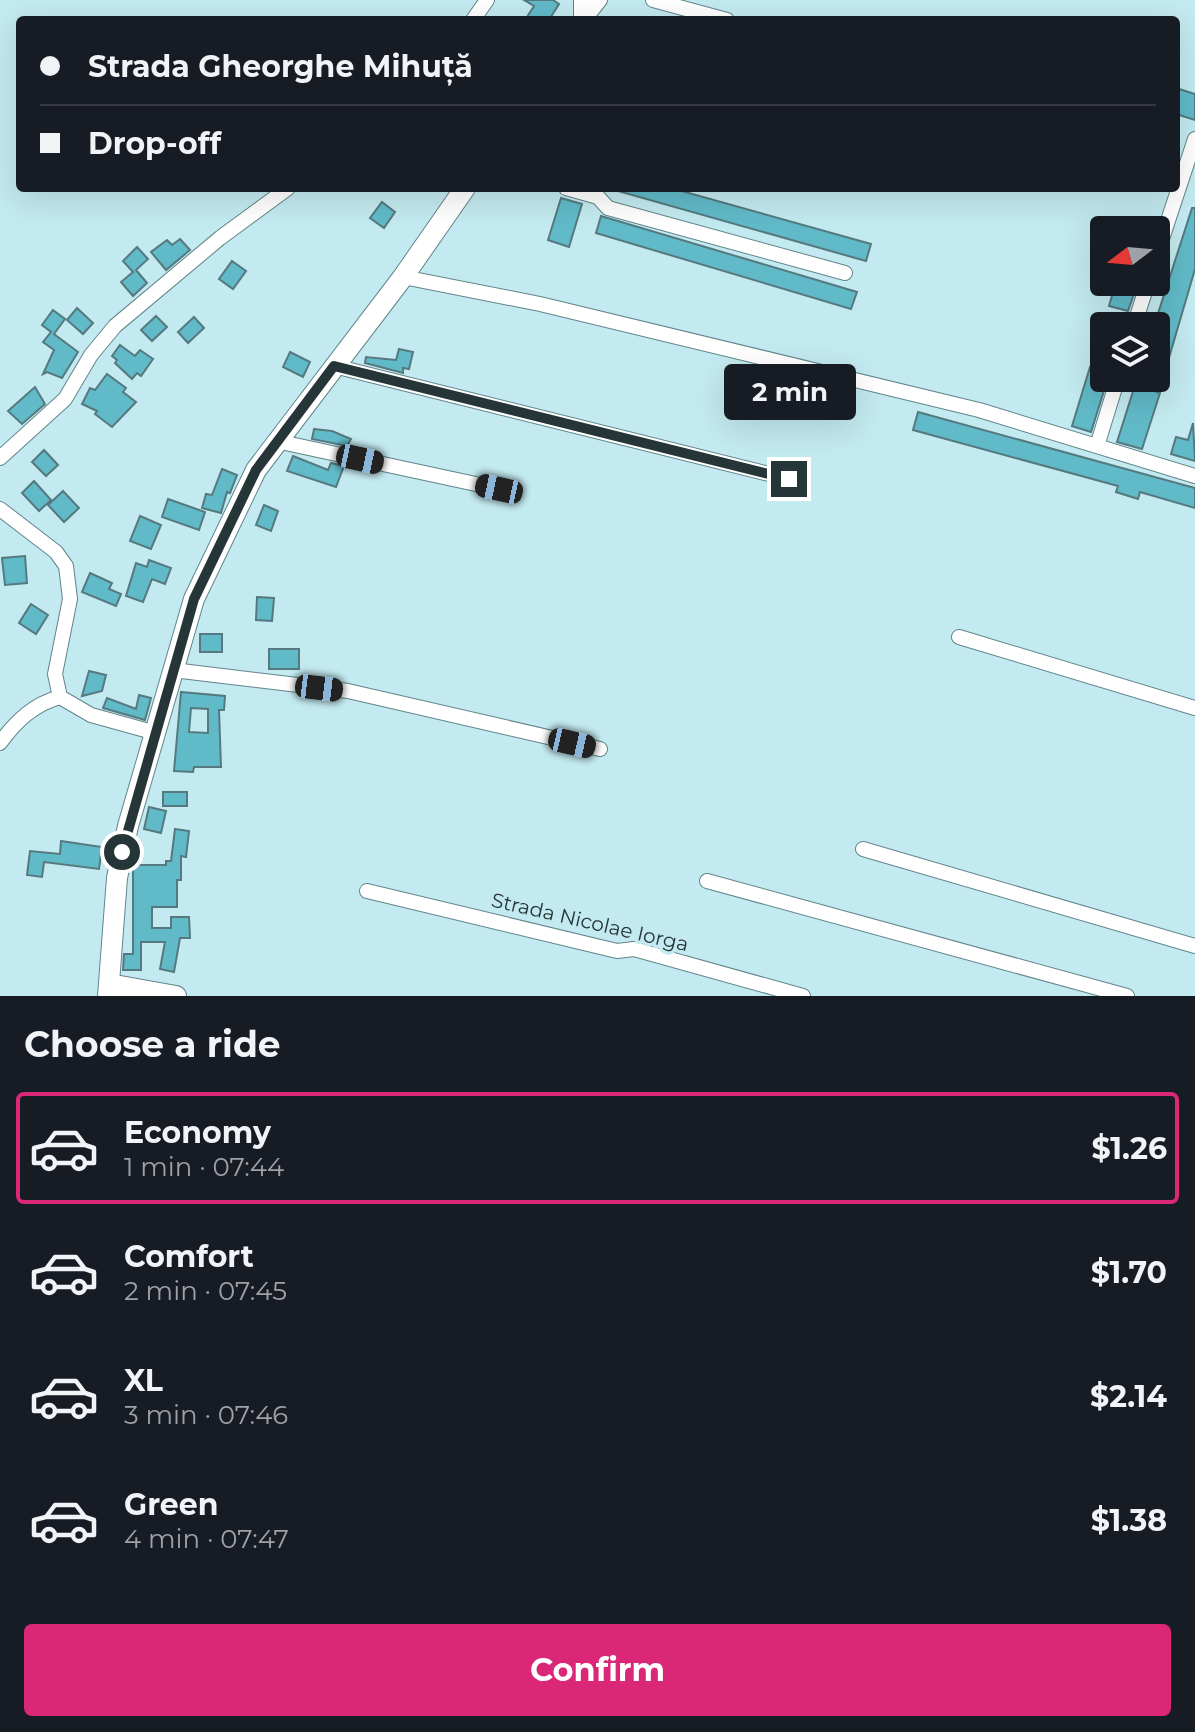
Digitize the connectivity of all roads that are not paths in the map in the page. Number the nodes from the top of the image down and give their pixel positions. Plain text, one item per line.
1 (600, 0) edge
2 (653, 0) edge
3 (587, 16) edge
4 (712, 16) edge
5 (1195, 139) edge
6 (1180, 184) edge
7 (283, 192) edge
8 (462, 192) edge
9 (580, 192) edge
10 (1177, 192) edge
11 (1170, 216) edge
12 (845, 273) dead end
13 (403, 277) junction
14 (334, 366) junction
15 (1114, 392) edge
16 (276, 441) junction
17 (1097, 446) junction
18 (0, 458) edge
19 (1195, 476) edge
20 (789, 479) dead end
21 (499, 489) dead end
22 (0, 509) edge
23 (959, 637) dead end
24 (173, 670) junction
25 (60, 697) junction
26 (1195, 708) edge
27 (156, 733) junction
28 (0, 743) edge
29 (600, 749) dead end
30 (863, 849) dead end
31 (707, 881) dead end
32 (367, 891) dead end
33 (1195, 946) edge
34 (109, 990) edge
35 (176, 996) edge
36 (803, 996) edge
37 (1127, 996) edge

1 - 3 street
2 - 4 street
5 - 6 street
7 - 18 street
8 - 13 street
9 - 12 street
10 - 11 street
13 - 14 street
13 - 17 street
14 - 16 street
14 - 20 street
15 - 17 street
16 - 21 street
16 - 24 street
17 - 19 street
22 - 25 street
23 - 26 street
24 - 27 street
24 - 29 street
25 - 27 street
25 - 28 street
27 - 34 street
30 - 33 street
31 - 37 street
32 - 36 street, Strada Nicolae Iorga
34 - 35 street

